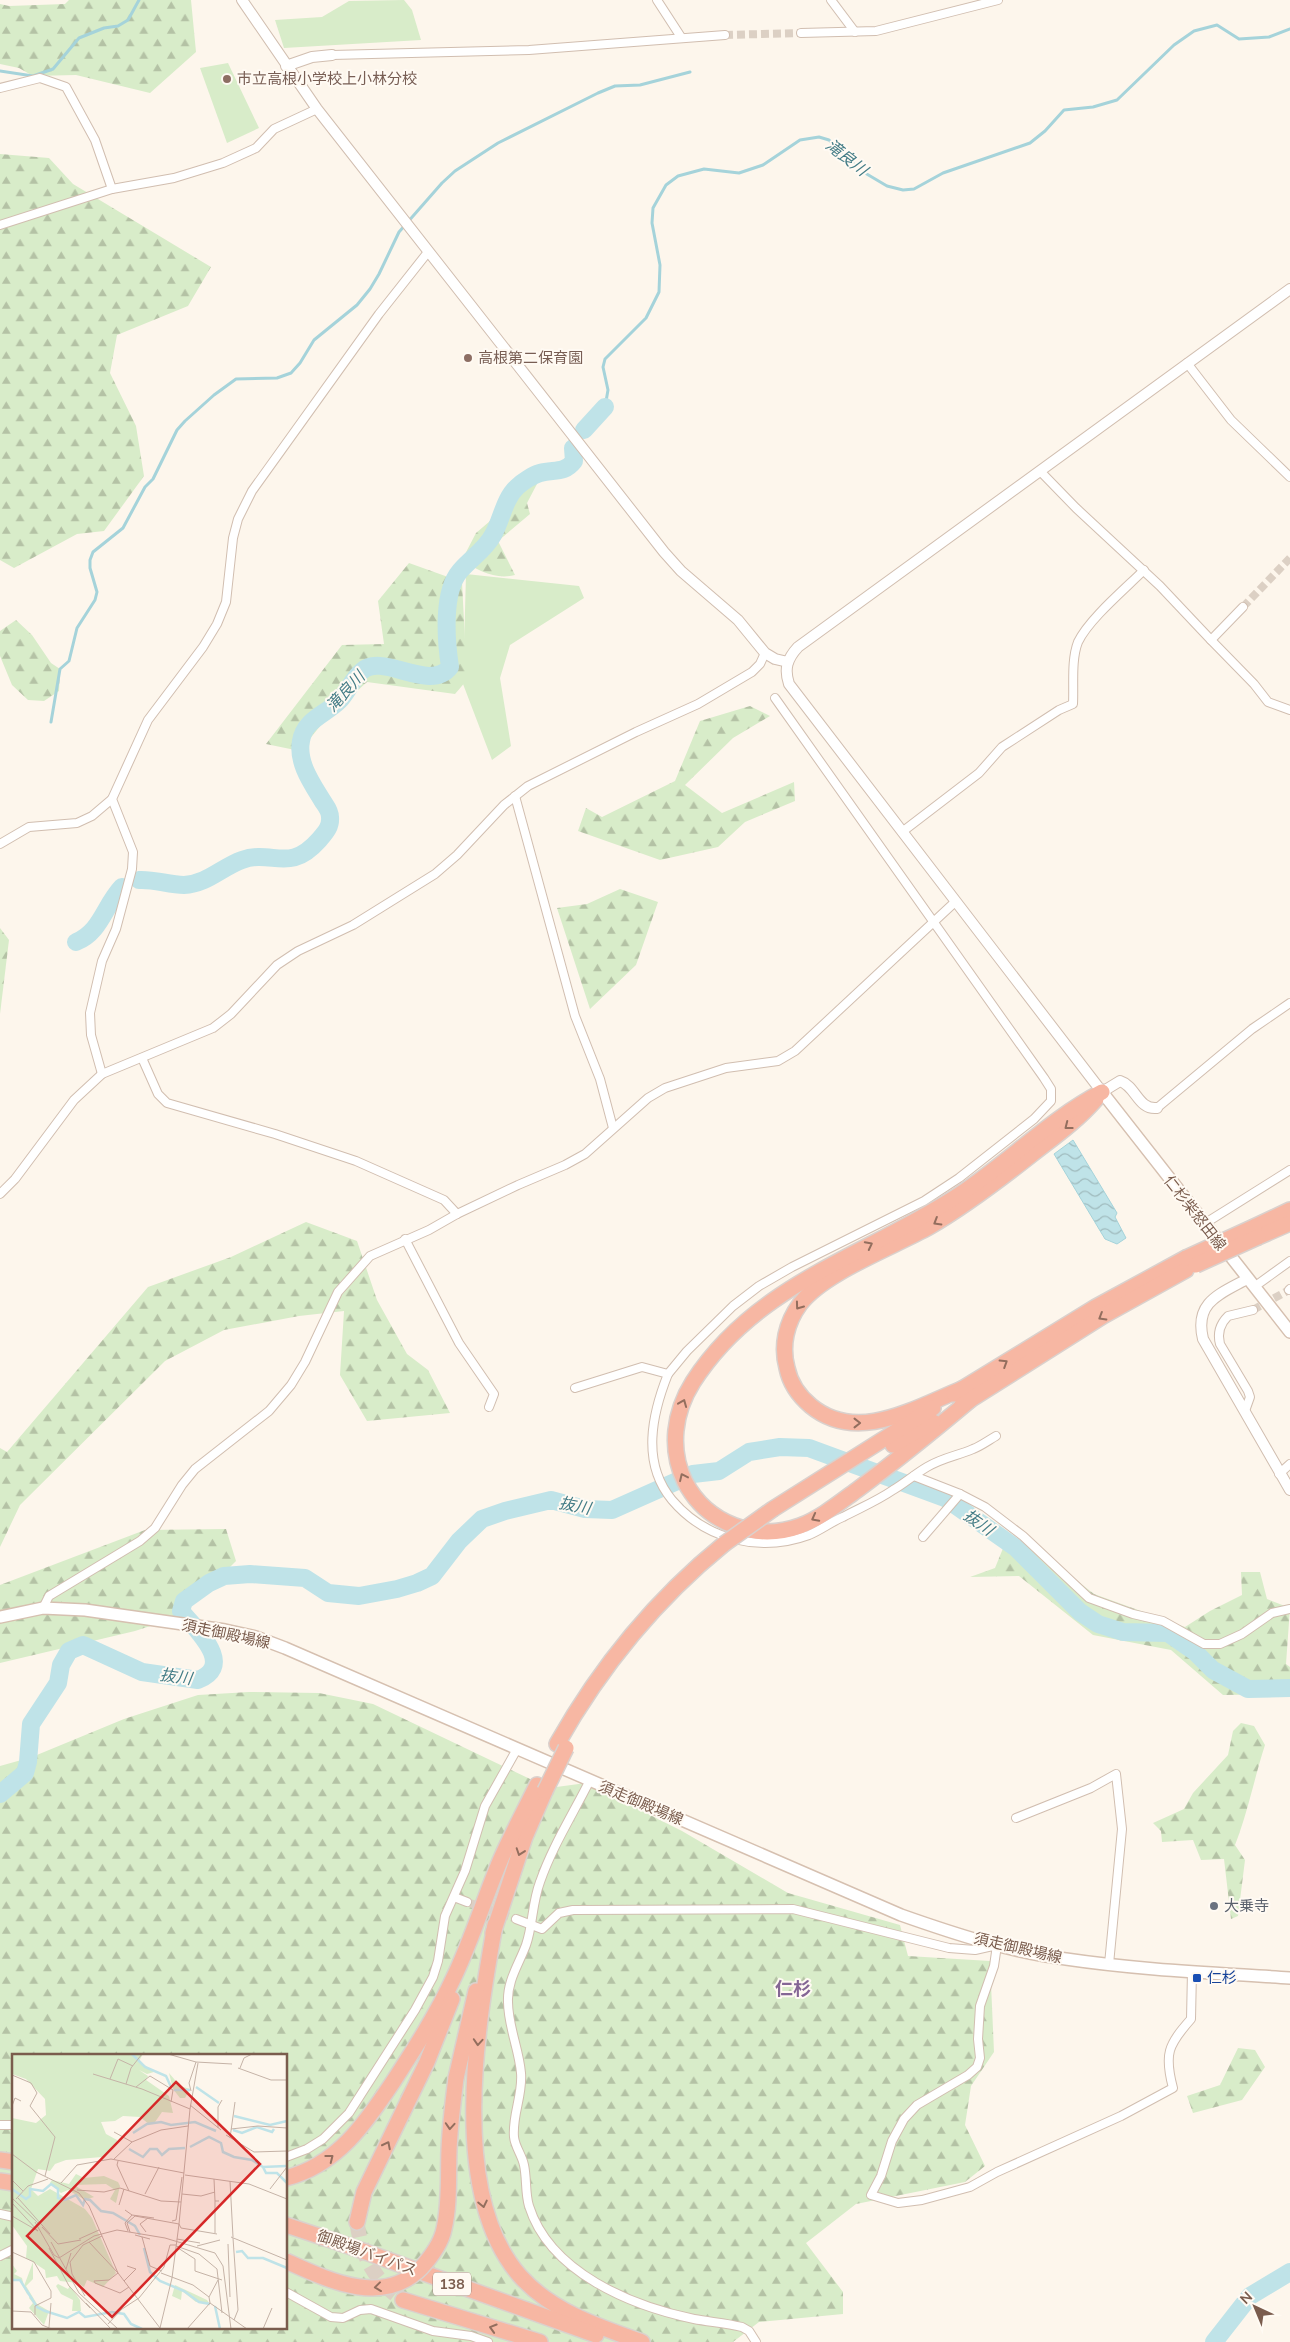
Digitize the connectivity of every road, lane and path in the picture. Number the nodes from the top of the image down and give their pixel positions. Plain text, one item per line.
1 (242, 0) edge
2 (656, 0) edge
3 (831, 0) edge
4 (998, 0) edge
5 (855, 32) junction
6 (801, 33) tunnel mouth
7 (726, 35) tunnel mouth
8 (681, 37) junction
9 (332, 55) joint
10 (286, 66) junction
11 (0, 88) edge
12 (317, 109) junction
13 (112, 189) junction
14 (0, 225) edge
15 (428, 252) junction
16 (1290, 288) edge
17 (1187, 363) junction
18 (1040, 471) junction
19 (1290, 476) edge
20 (1144, 570) junction
21 (1243, 607) tunnel mouth
22 (1211, 640) junction
23 (766, 653) junction
24 (788, 662) junction
25 (775, 698) dead end
26 (1290, 710) edge
27 (515, 796) junction
28 (112, 799) junction
29 (902, 832) junction
30 (0, 844) edge
31 (955, 902) junction
32 (934, 920) junction
33 (1290, 1003) edge
34 (142, 1058) junction
35 (102, 1074) junction
36 (1102, 1092) junction
37 (1157, 1108) joint
38 (613, 1128) junction
39 (1290, 1170) edge
40 (0, 1194) edge
41 (1290, 1210) edge
42 (457, 1214) junction
43 (1290, 1223) edge
44 (1204, 1224) junction
45 (1256, 1232) junction
46 (405, 1239) junction
47 (1290, 1261) edge
48 (1251, 1283) junction
49 (1253, 1310) tunnel mouth
50 (1290, 1332) edge
51 (668, 1374) junction
52 (575, 1388) dead end
53 (966, 1395) junction
54 (489, 1407) dead end
55 (1245, 1411) junction
56 (996, 1436) dead end
57 (897, 1444) junction
58 (1290, 1464) edge
59 (1279, 1474) junction
60 (914, 1476) junction
61 (1290, 1490) edge
62 (957, 1497) junction
63 (923, 1537) dead end
64 (43, 1608) junction
65 (1290, 1609) edge
66 (0, 1618) edge
67 (517, 1749) junction
68 (590, 1780) junction
69 (541, 1788) junction
70 (1016, 1818) dead end
71 (515, 1831) junction
72 (454, 1897) junction
73 (467, 1902) tunnel mouth
74 (516, 1919) tunnel mouth
75 (495, 1925) junction
76 (531, 1925) junction
77 (997, 1945) junction
78 (1109, 1964) junction
79 (1192, 1971) junction
80 (1290, 1978) edge
81 (288, 2157) edge
82 (288, 2178) edge
83 (357, 2222) tunnel mouth
84 (288, 2227) edge
85 (288, 2237) edge
86 (12, 2250) edge
87 (0, 2256) edge
88 (288, 2262) edge
89 (288, 2293) edge
90 (404, 2300) tunnel mouth
91 (488, 2342) edge
92 (540, 2342) edge
93 (588, 2342) edge
94 (618, 2342) edge
95 (642, 2342) edge
96 (756, 2342) edge

1 - 10 street
2 - 8 street
3 - 5 street
4 - 5 street
5 - 6 street
7 - 8 street
8 - 9 street
9 - 10 street
10 - 12 street
11 - 13 street
12 - 13 street
12 - 15 street
13 - 14 street
15 - 23 street
15 - 28 street
16 - 17 street
17 - 18 street
17 - 19 street
18 - 20 street
18 - 24 street
20 - 22 street
20 - 29 street
21 - 22 street
22 - 26 street
23 - 24 street
23 - 27 street
24 - 29 street
25 - 32 street
27 - 34 street
27 - 38 street
28 - 30 street
28 - 35 street
29 - 31 street
31 - 32 street
31 - 36 street
32 - 38 street
32 - 51 street
33 - 37 street
34 - 35 street
34 - 42 street
35 - 40 street
36 - 37 street
36 - 44 main road, 仁杉柴怒田線
36 -> 53 highway
57 -> 36 highway
38 - 42 street
39 - 44 street
41 - 45 highway
42 - 46 street
43 - 45 highway
44 - 48 main road, 仁杉柴怒田線
45 - 53 highway, bridge
46 - 54 street
46 - 64 street
47 - 48 street
48 - 50 main road, 仁杉柴怒田線
48 - 55 street
49 - 55 street
51 - 52 street
51 - 60 street
53 - 57 highway
53 - 57 highway
55 - 59 street
56 - 60 street
57 - 69 highway
58 - 59 street
59 - 61 street
60 - 62 street
62 - 63 street
62 - 65 street
64 - 66 main road, 須走御殿場線
64 - 67 main road, 須走御殿場線
67 - 68 main road, 須走御殿場線
67 - 72 street
68 - 76 street
68 - 77 main road, 須走御殿場線
69 - 71 highway
69 -> 75 highway
70 - 78 street
82 -> 71 highway
83 -> 71 highway
72 - 73 street
72 - 81 street
74 - 76 street
75 -> 88 highway, bridge
75 -> 95 highway
76 - 77 street
76 - 96 street
77 - 78 main road, 須走御殿場線
77 - 79 street
78 - 79 main road, 須走御殿場線
79 - 80 main road, 須走御殿場線
84 - 94 highway, 御殿場バイパス / 138
85 - 93 highway, 御殿場バイパス / 138
86 - 87 street
89 - 91 street
92 -> 90 highway

